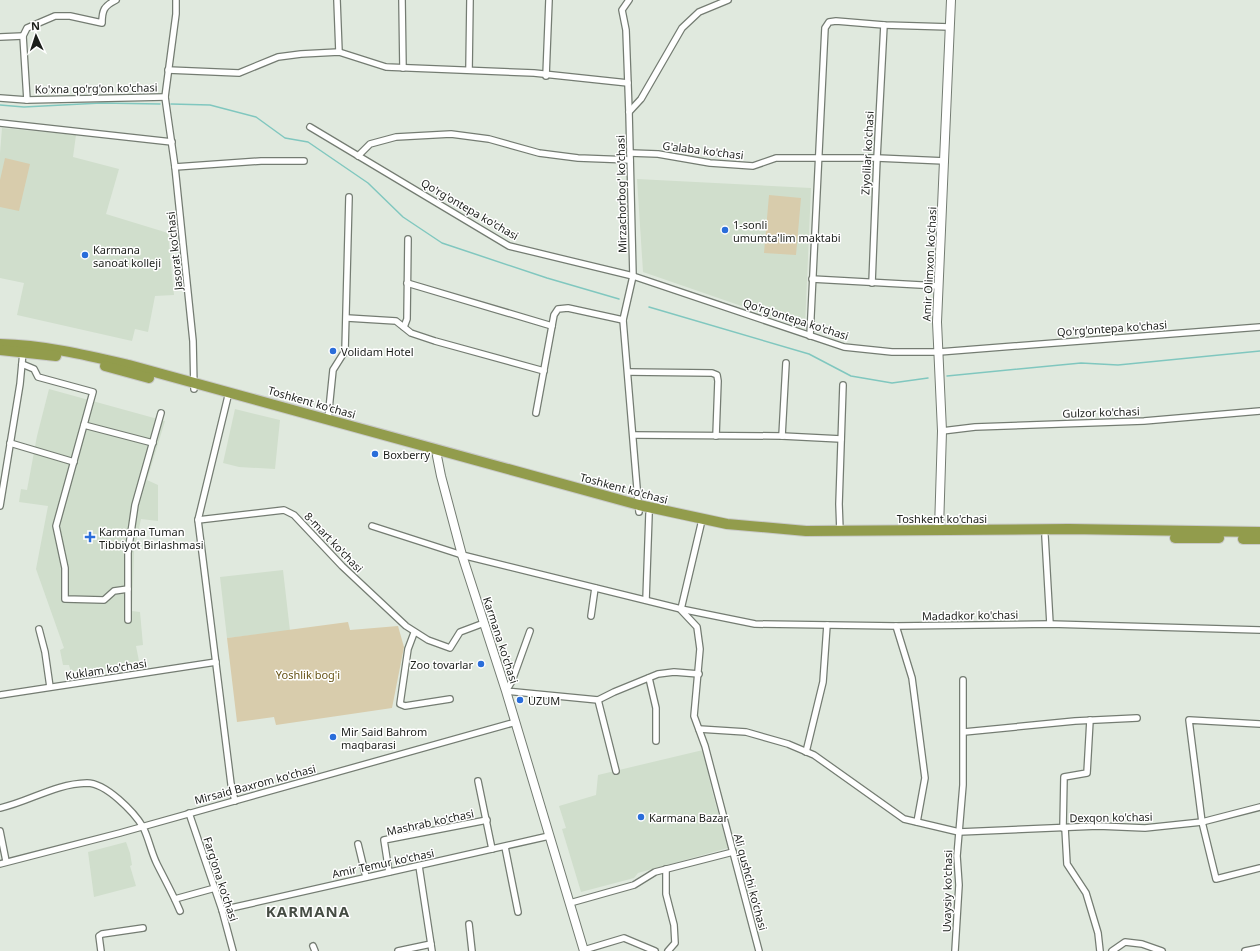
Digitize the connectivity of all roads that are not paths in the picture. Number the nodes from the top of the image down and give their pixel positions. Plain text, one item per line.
1 (116, 0) edge
2 (176, 0) edge
3 (337, 0) edge
4 (402, 0) edge
5 (470, 0) edge
6 (549, 0) edge
7 (630, 0) edge
8 (728, 0) edge
9 (951, 0) edge
10 (884, 25) junction
11 (950, 27) junction
12 (23, 36) junction
13 (0, 37) edge
14 (339, 52) junction
15 (403, 68) junction
16 (168, 70) junction
17 (469, 70) junction
18 (546, 76) junction
19 (628, 83) junction
20 (165, 97) junction
21 (0, 98) edge
22 (27, 100) junction
23 (629, 112) junction
24 (0, 123) edge
25 (310, 127) dead end
26 (172, 142) junction
27 (630, 153) junction
28 (358, 156) junction
29 (820, 158) junction
30 (876, 158) junction
31 (630, 160) junction
32 (304, 161) dead end
33 (945, 161) junction
34 (175, 167) junction
35 (349, 197) dead end
36 (408, 239) dead end
37 (633, 276) junction
38 (812, 279) junction
39 (407, 283) junction
40 (872, 283) junction
41 (939, 286) junction
42 (347, 318) junction
43 (623, 320) junction
44 (552, 326) junction
45 (404, 327) junction
46 (1260, 327) edge
47 (810, 336) junction
48 (0, 344) edge
49 (0, 350) edge
50 (23, 352) junction
51 (939, 352) junction
52 (786, 363) dead end
53 (22, 364) junction
54 (544, 371) junction
55 (628, 372) junction
56 (843, 385) dead end
57 (194, 386) junction
58 (228, 395) junction
59 (1260, 411) edge
60 (161, 413) dead end
61 (536, 413) dead end
62 (328, 419) junction
63 (84, 425) junction
64 (942, 431) junction
65 (634, 435) junction
66 (716, 436) junction
67 (782, 436) junction
68 (841, 439) junction
69 (10, 442) junction
70 (153, 442) junction
71 (438, 453) junction
72 (74, 462) junction
73 (0, 506) edge
74 (642, 510) junction
75 (198, 520) junction
76 (701, 523) junction
77 (372, 526) dead end
78 (840, 531) junction
79 (1260, 532) edge
80 (939, 533) junction
81 (1045, 536) junction
82 (1260, 539) edge
83 (462, 555) junction
84 (595, 588) junction
85 (128, 589) junction
86 (646, 600) junction
87 (681, 609) junction
88 (591, 616) dead end
89 (128, 620) dead end
90 (484, 623) junction
91 (1050, 624) junction
92 (827, 625) junction
93 (896, 626) junction
94 (39, 629) dead end
95 (1260, 630) edge
96 (530, 631) dead end
97 (414, 633) junction
98 (216, 662) junction
99 (699, 674) junction
100 (649, 678) junction
101 (963, 680) dead end
102 (50, 687) junction
103 (506, 691) junction
104 (0, 695) edge
105 (450, 699) dead end
106 (598, 700) junction
107 (1137, 718) dead end
108 (1090, 720) junction
109 (516, 722) junction
110 (1260, 724) edge
111 (699, 729) junction
112 (964, 732) junction
113 (656, 741) dead end
114 (806, 752) junction
115 (616, 771) dead end
116 (478, 781) dead end
117 (235, 801) junction
118 (1260, 807) edge
119 (0, 808) edge
120 (189, 813) junction
121 (487, 820) junction
122 (916, 822) junction
123 (1202, 822) junction
124 (142, 827) junction
125 (1064, 828) junction
126 (0, 831) edge
127 (959, 832) junction
128 (549, 836) junction
129 (358, 844) dead end
130 (505, 847) junction
131 (492, 850) junction
132 (733, 852) junction
133 (6, 861) junction
134 (0, 864) edge
135 (419, 866) junction
136 (1260, 868) edge
137 (666, 869) junction
138 (389, 872) junction
139 (366, 877) junction
140 (215, 888) junction
141 (175, 899) junction
142 (570, 903) junction
143 (222, 910) junction
144 (180, 911) dead end
145 (518, 912) dead end
146 (469, 924) dead end
147 (143, 928) dead end
148 (431, 944) junction
149 (1260, 948) edge
150 (101, 951) edge
151 (234, 951) edge
152 (398, 951) edge
153 (432, 951) edge
154 (472, 951) edge
155 (584, 951) edge
156 (655, 951) edge
157 (668, 951) edge
158 (759, 951) edge
159 (955, 951) edge
160 (1100, 951) edge
161 (1112, 951) edge
162 (1162, 951) edge
163 (1245, 951) edge

1 - 12 street
2 - 16 street, Jasorat ko'chasi
3 - 14 street
4 - 15 street
5 - 17 street
6 - 18 street
7 - 19 street, Mirzachorbog' ko'chasi
8 - 23 street
9 - 11 street, Amir Olimxon ko'chasi
10 - 11 street
10 - 29 street
10 - 30 street, Ziyolilar ko'chasi
11 - 33 street, Amir Olimxon ko'chasi
12 - 13 street
12 - 22 street, Ko'xna qo'rg'on ko'chasi
14 - 15 street
14 - 16 street
15 - 17 street
16 - 20 street, Jasorat ko'chasi
17 - 18 street
18 - 19 street
19 - 23 street, Mirzachorbog' ko'chasi
20 - 22 street, Ko'xna qo'rg'on ko'chasi
20 - 26 street, Jasorat ko'chasi
21 - 22 street, Ko'xna qo'rg'on ko'chasi
23 - 27 street, Mirzachorbog' ko'chasi
24 - 26 street
25 - 28 street, Qo'rg'ontepa ko'chasi
26 - 34 street, Jasorat ko'chasi
27 - 29 street, G'alaba ko'chasi
27 - 31 street, Mirzachorbog' ko'chasi
28 - 31 street
28 - 37 street, Qo'rg'ontepa ko'chasi
29 - 30 street, G'alaba ko'chasi
29 - 38 street
30 - 33 street, G'alaba ko'chasi
30 - 40 street, Ziyolilar ko'chasi
31 - 37 street, Mirzachorbog' ko'chasi
32 - 34 street
33 - 41 street, Amir Olimxon ko'chasi
34 - 57 street, Jasorat ko'chasi
35 - 42 street
36 - 39 street
37 - 43 street, Mirzachorbog' ko'chasi
37 - 47 street, Qo'rg'ontepa ko'chasi
38 - 40 street
38 - 47 street
39 - 44 street
39 - 45 street
40 - 41 street
41 - 51 street, Amir Olimxon ko'chasi
42 - 45 street
42 - 62 street
43 - 44 street
43 - 55 street, Mirzachorbog' ko'chasi
44 - 54 street
45 - 54 street
46 - 51 street, Qo'rg'ontepa ko'chasi
47 - 51 street, Qo'rg'ontepa ko'chasi
48 - 57 highway, Toshkent ko'chasi
49 - 50 highway, Toshkent ko'chasi
50 - 53 street
50 - 57 highway, Toshkent ko'chasi
51 - 64 street, Amir Olimxon ko'chasi
52 - 67 street
53 - 63 street
53 - 69 street
54 - 61 street
55 - 65 street, Mirzachorbog' ko'chasi
55 - 66 street
56 - 68 street
57 - 58 highway, Toshkent ko'chasi
58 - 62 highway, Toshkent ko'chasi
58 - 71 highway, Toshkent ko'chasi
58 - 75 street
59 - 64 street, Gulzor ko'chasi
60 - 70 street
62 - 71 highway, Toshkent ko'chasi
63 - 70 street
63 - 72 street
64 - 80 street, Amir Olimxon ko'chasi
65 - 66 street
65 - 74 street, Mirzachorbog' ko'chasi
66 - 67 street
67 - 68 street
68 - 78 street
69 - 72 street
69 - 73 street
70 - 85 street
71 - 74 highway, Toshkent ko'chasi
71 - 83 street, Karmana ko'chasi
72 - 85 street
74 - 76 highway, Toshkent ko'chasi
74 - 86 street, Mirzachorbog' ko'chasi
75 - 97 street, 8-mart ko'chasi
75 - 98 street
76 - 78 highway, Toshkent ko'chasi
76 - 80 highway, Toshkent ko'chasi
76 - 87 street
77 - 83 street, Madadkor ko'chasi
78 - 80 highway, Toshkent ko'chasi
79 - 80 highway, Toshkent ko'chasi
80 - 81 highway, Toshkent ko'chasi
81 - 82 highway, Toshkent ko'chasi
81 - 91 street
83 - 84 street, Madadkor ko'chasi
83 - 90 street, Karmana ko'chasi
84 - 86 street, Madadkor ko'chasi
84 - 88 street
85 - 89 street
86 - 87 street, Madadkor ko'chasi
87 - 92 street, Madadkor ko'chasi
87 - 99 street, Ali qushchi ko'chasi
90 - 97 street, 8-mart ko'chasi
90 - 103 street, Karmana ko'chasi
91 - 93 street, Madadkor ko'chasi
91 - 95 street, Madadkor ko'chasi
92 - 93 street, Madadkor ko'chasi
92 - 114 street
93 - 122 street
94 - 102 street
96 - 103 street
97 - 105 street
98 - 102 street, Kuklam ko'chasi
98 - 117 street
99 - 100 street
99 - 111 street, Ali qushchi ko'chasi
100 - 106 street
100 - 113 street
101 - 112 street, Uvaysiy ko'chasi
102 - 104 street, Kuklam ko'chasi
103 - 106 street
103 - 109 street, Karmana ko'chasi
106 - 115 street
107 - 108 street
108 - 112 street
108 - 125 street
109 - 117 street, Mirsaid Baxrom ko'chasi
109 - 128 street, Karmana ko'chasi
110 - 123 street
111 - 114 street, Dexqon ko'chasi
111 - 132 street, Ali qushchi ko'chasi
112 - 127 street, Uvaysiy ko'chasi
114 - 122 street, Dexqon ko'chasi
116 - 121 street
117 - 120 street, Mirsaid Baxrom ko'chasi
118 - 123 street, Dexqon ko'chasi
119 - 124 street
120 - 124 street, Mirsaid Baxrom ko'chasi
120 - 140 street, Farg'ona ko'chasi
121 - 131 street
121 - 138 street, Mashrab ko'chasi
122 - 127 street, Dexqon ko'chasi
123 - 125 street, Dexqon ko'chasi
123 - 136 street
124 - 133 street, Mirsaid Baxrom ko'chasi
124 - 141 street
125 - 127 street, Dexqon ko'chasi
125 - 160 street
126 - 133 street
127 - 159 street, Uvaysiy ko'chasi
128 - 130 street, Amir Temur ko'chasi
128 - 142 street, Karmana ko'chasi
129 - 139 street
130 - 131 street, Amir Temur ko'chasi
130 - 145 street
131 - 135 street, Amir Temur ko'chasi
132 - 137 street
132 - 158 street, Ali qushchi ko'chasi
133 - 134 street, Mirsaid Baxrom ko'chasi
135 - 138 street, Amir Temur ko'chasi
135 - 148 street
137 - 142 street
137 - 157 street
138 - 139 street, Amir Temur ko'chasi
139 - 143 street, Amir Temur ko'chasi
140 - 141 street
140 - 143 street, Farg'ona ko'chasi
141 - 144 street
142 - 155 street, Karmana ko'chasi
143 - 151 street, Farg'ona ko'chasi
146 - 154 street
147 - 150 street
148 - 152 street
148 - 153 street
149 - 163 street
155 - 156 street
161 - 162 street

